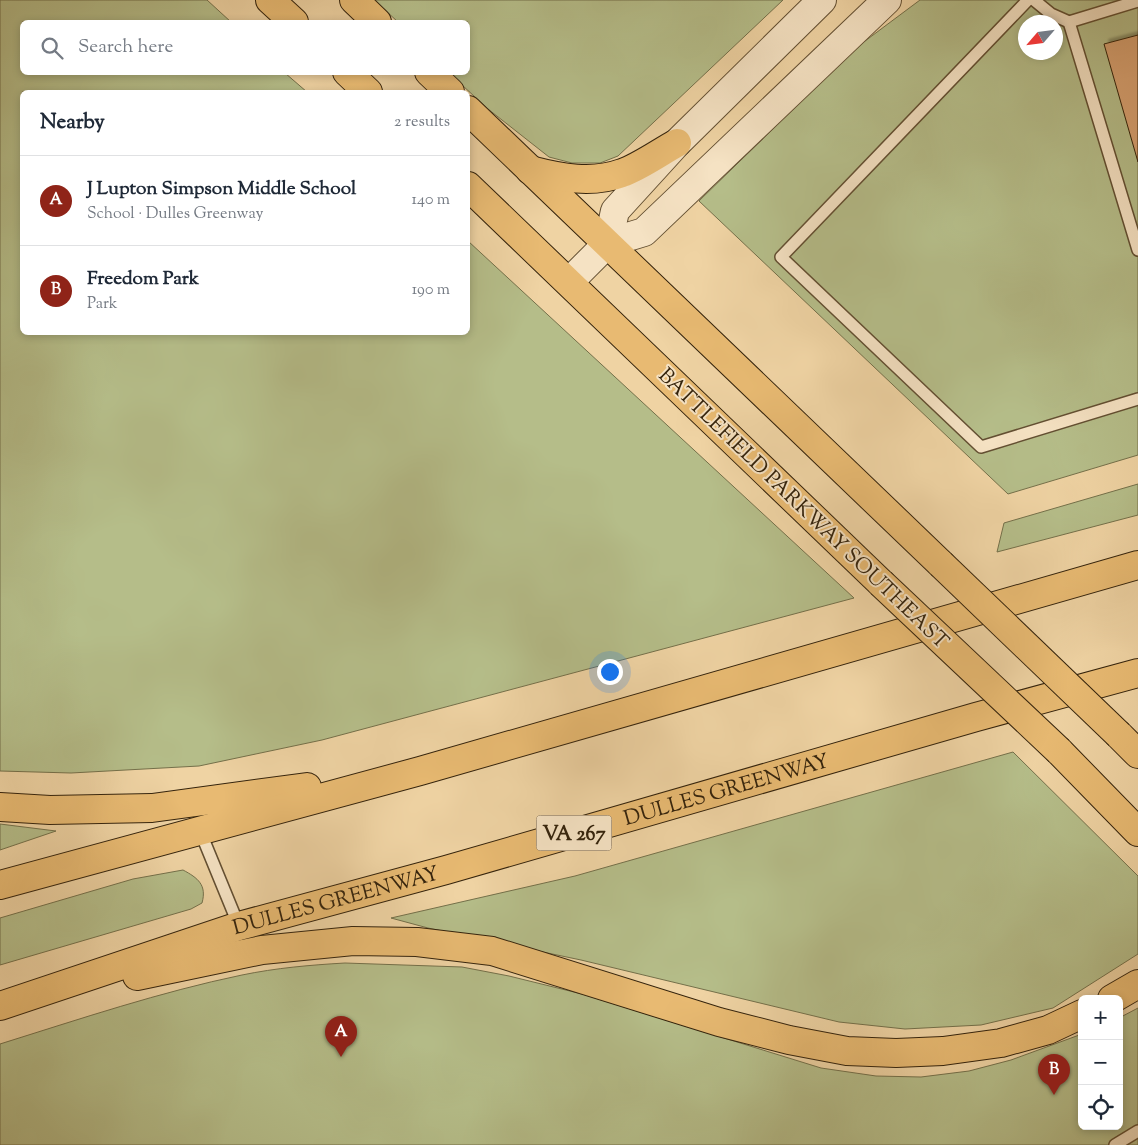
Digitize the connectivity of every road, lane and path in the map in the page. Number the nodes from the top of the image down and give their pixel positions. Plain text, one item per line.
1 (270, 0) edge
2 (354, 0) edge
3 (822, 0) edge
4 (887, 0) edge
5 (1028, 0) edge
6 (1034, 0) edge
7 (1138, 2) edge
8 (292, 20) edge
9 (375, 20) edge
10 (1070, 22) junction
11 (350, 75) edge
12 (432, 75) edge
13 (366, 90) edge
14 (448, 90) edge
15 (470, 112) edge
16 (677, 143) junction
17 (530, 170) junction
18 (470, 188) edge
19 (608, 243) junction
20 (1138, 250) edge
21 (569, 282) junction
22 (1138, 399) edge
23 (1138, 565) edge
24 (1138, 673) edge
25 (1129, 745) edge
26 (420, 771) junction
27 (0, 808) edge
28 (200, 830) junction
29 (1138, 832) edge
30 (0, 884) edge
31 (239, 926) junction
32 (1138, 984) edge
33 (1119, 995) edge
34 (7, 1003) edge
35 (1078, 1016) edge
36 (1138, 1131) edge
37 (1115, 1145) edge

1 - 8 main road
2 - 9 main road
3 - 16 street
4 - 19 street
5 - 22 lane
6 - 10 lane
7 - 10 lane
10 - 20 lane
11 - 13 main road
12 - 14 main road
15 - 17 main road
16 - 17 main road
16 - 19 street
17 - 19 main road
18 - 21 main road, BATTLEFIELD PARKWAY SOUTHEAST
19 - 21 street
19 - 25 main road, bridge
21 - 29 main road, BATTLEFIELD PARKWAY SOUTHEAST, bridge
23 - 26 main road
24 - 31 main road, DULLES GREENWAY / VA 267
26 - 27 main road
26 - 28 main road
28 - 30 main road
28 - 31 lane
31 - 34 main road, DULLES GREENWAY / VA 267
32 - 33 main road
34 - 35 main road
36 - 37 lane

